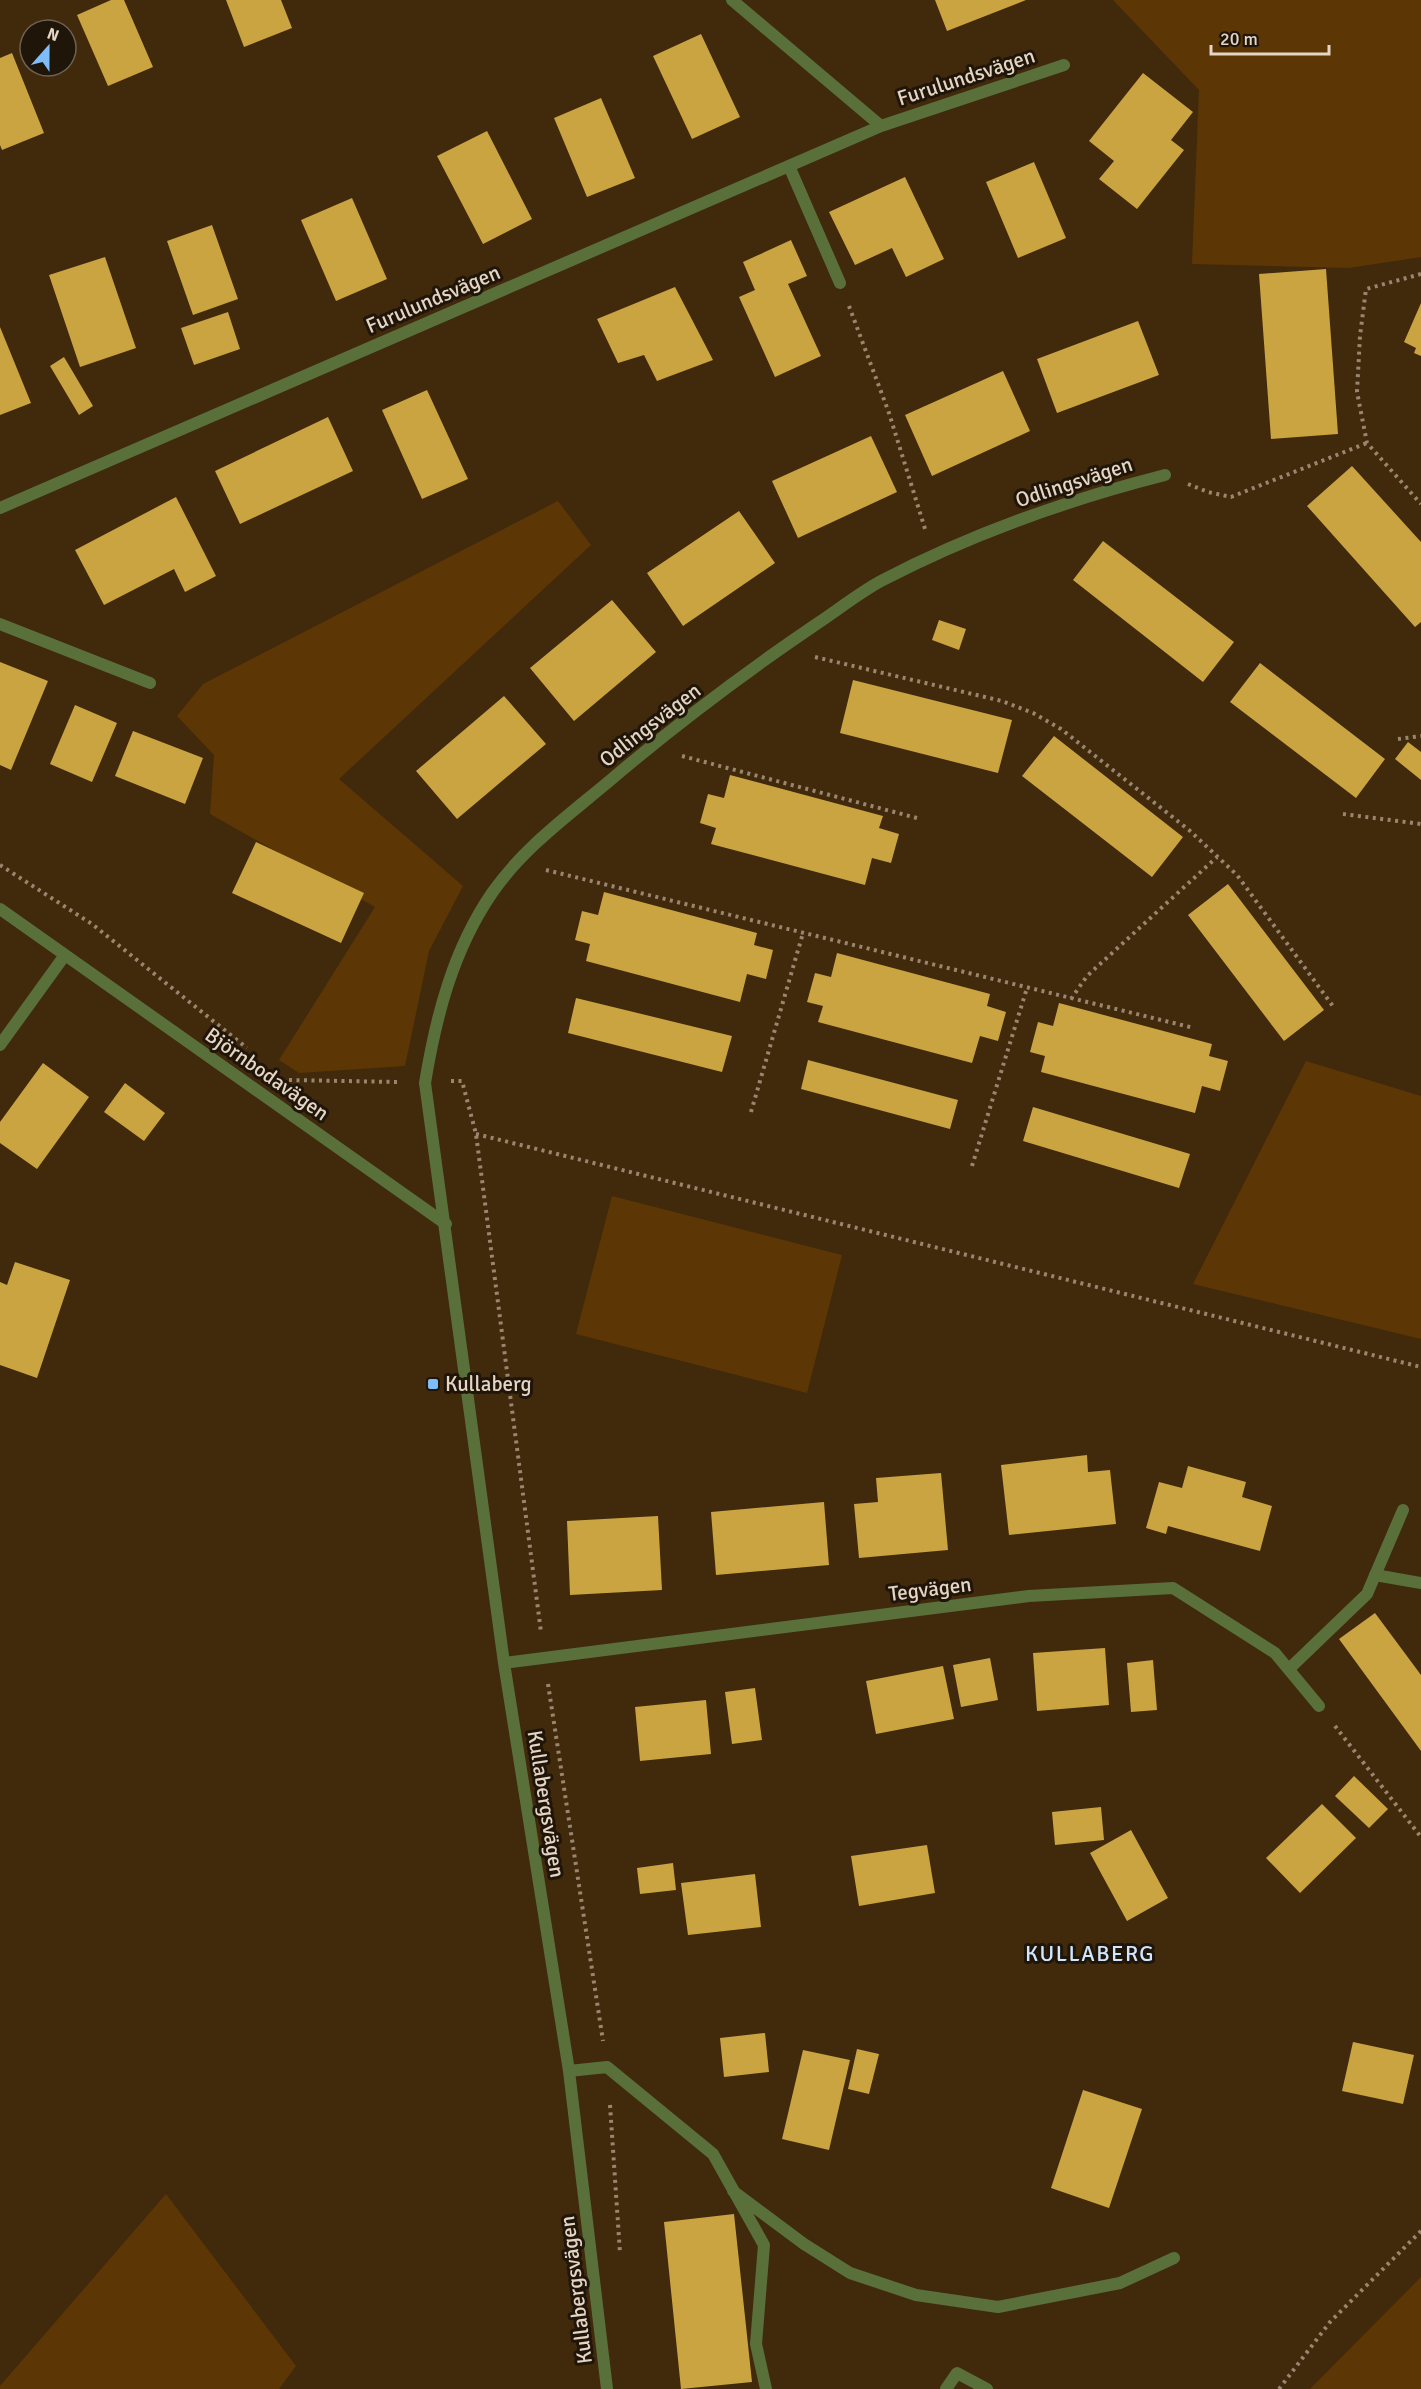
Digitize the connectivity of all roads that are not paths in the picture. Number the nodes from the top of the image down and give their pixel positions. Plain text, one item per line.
1 (732, 0) edge
2 (1064, 65) dead end
3 (881, 126) junction
4 (789, 166) junction
5 (840, 283) road end
6 (1165, 475) road end
7 (0, 508) edge
8 (0, 624) edge
9 (150, 683) dead end
10 (0, 909) edge
11 (65, 955) junction
12 (0, 1045) edge
13 (446, 1224) junction
14 (1403, 1510) dead end
15 (1375, 1575) junction
16 (1421, 1583) edge
17 (504, 1663) junction
18 (1290, 1668) junction
19 (1319, 1706) road end
20 (569, 2071) junction
21 (733, 2191) junction
22 (1174, 2258) dead end
23 (607, 2389) edge
24 (766, 2389) edge
25 (946, 2389) edge
26 (987, 2389) edge

1 - 3 street, Furulundsvägen
2 - 3 street, Furulundsvägen
3 - 4 street, Furulundsvägen
4 - 5 street
4 - 7 street, Furulundsvägen
6 - 13 street, Odlingsvägen
8 - 9 street
10 - 11 street, Björnbodavägen
11 - 12 street
11 - 13 street, Björnbodavägen
13 - 17 street, Kullabergsvägen
14 - 15 street
15 - 16 street
15 - 18 street
17 - 18 street, Tegvägen
17 - 20 street, Kullabergsvägen
18 - 19 street, Tegvägen
20 - 21 street
20 - 23 street, Kullabergsvägen
21 - 22 street
21 - 24 street
25 - 26 street

